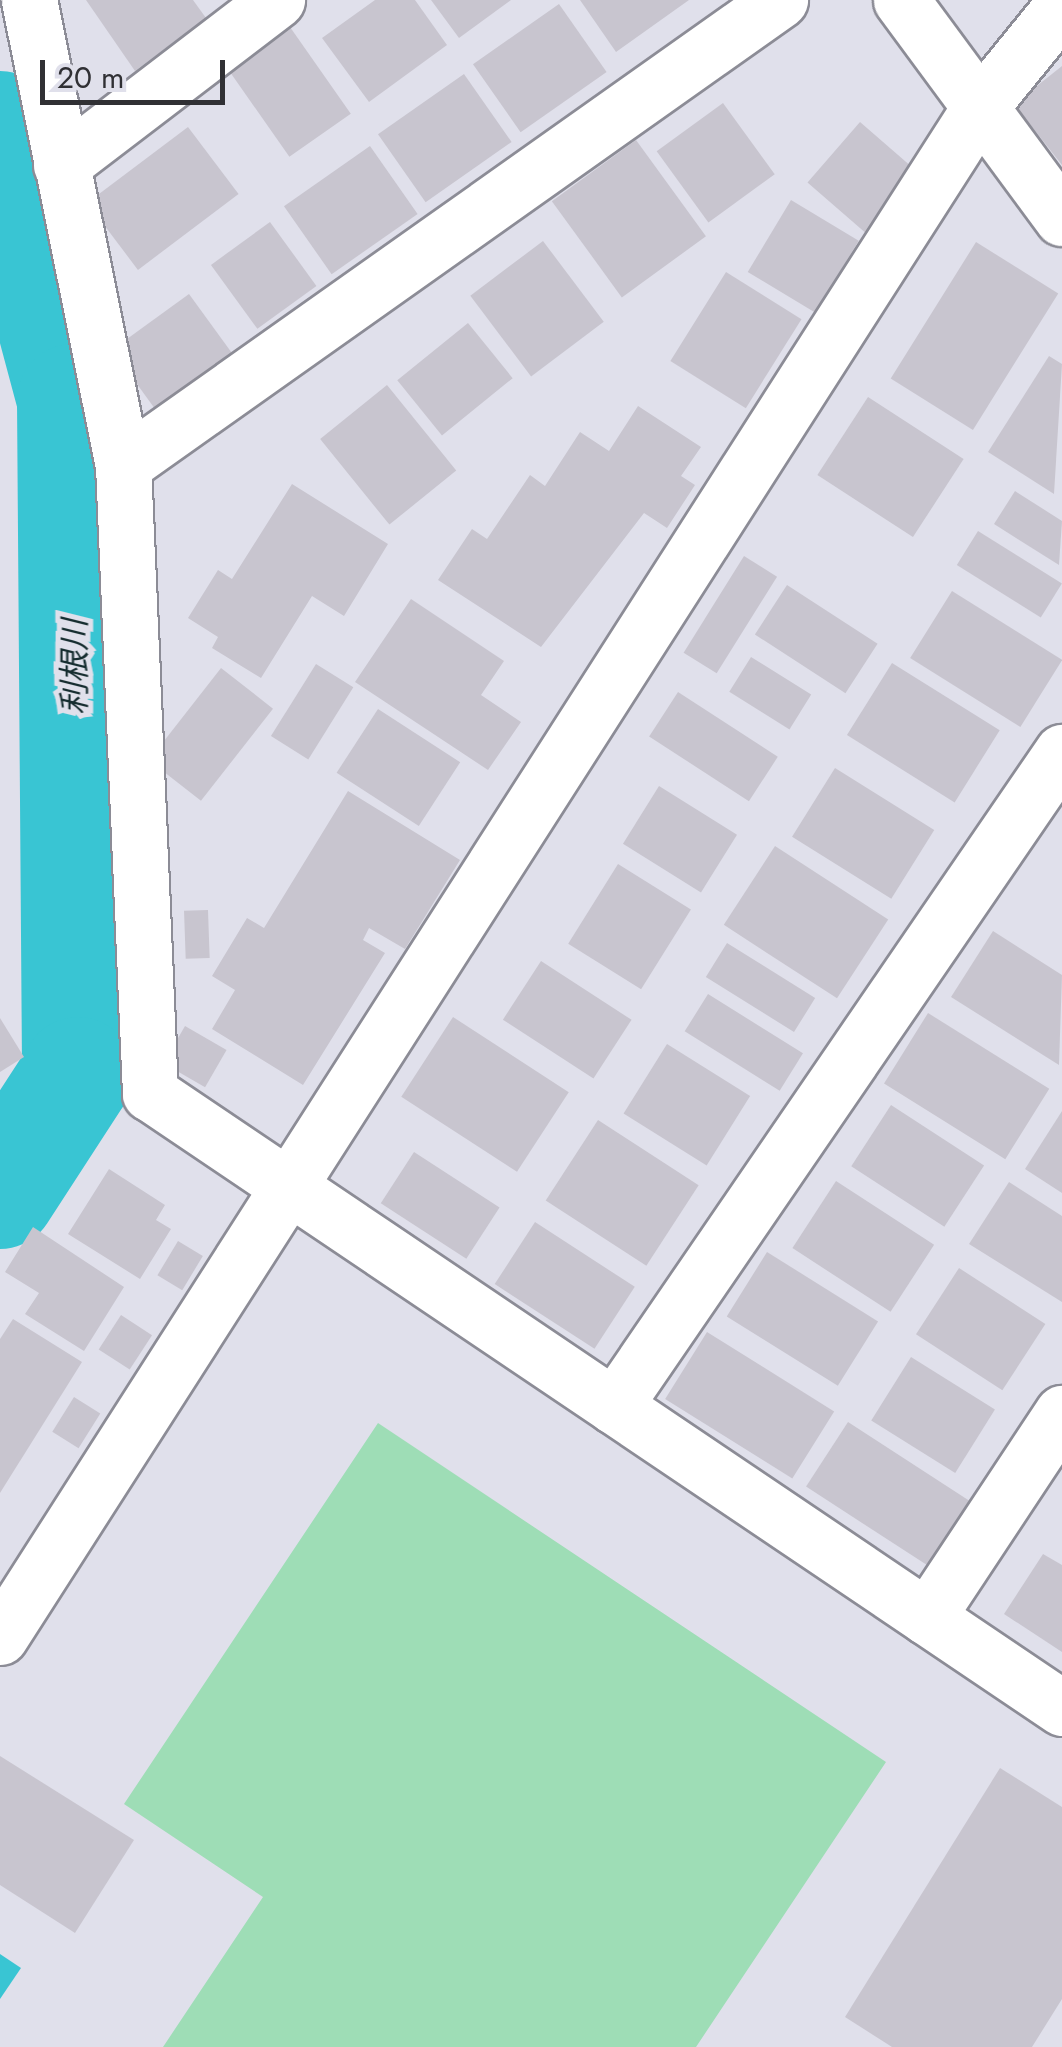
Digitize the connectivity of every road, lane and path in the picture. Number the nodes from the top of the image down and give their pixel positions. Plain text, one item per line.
1 (30, 0) edge
2 (277, 0) edge
3 (780, 0) edge
4 (901, 0) edge
5 (1062, 6) edge
6 (980, 107) junction
7 (60, 165) junction
8 (1062, 218) edge
9 (123, 465) junction
10 (1062, 752) edge
11 (294, 1190) junction
12 (614, 1406) junction
13 (1062, 1413) edge
14 (927, 1617) junction
15 (0, 1637) edge
16 (1062, 1708) edge

1 - 7 street
2 - 7 street
3 - 9 street
4 - 6 street
5 - 6 street
6 - 8 street
6 - 11 street
7 - 9 street
9 - 11 street
10 - 12 street
11 - 12 street
11 - 15 street
12 - 14 street
13 - 14 street
14 - 16 street

